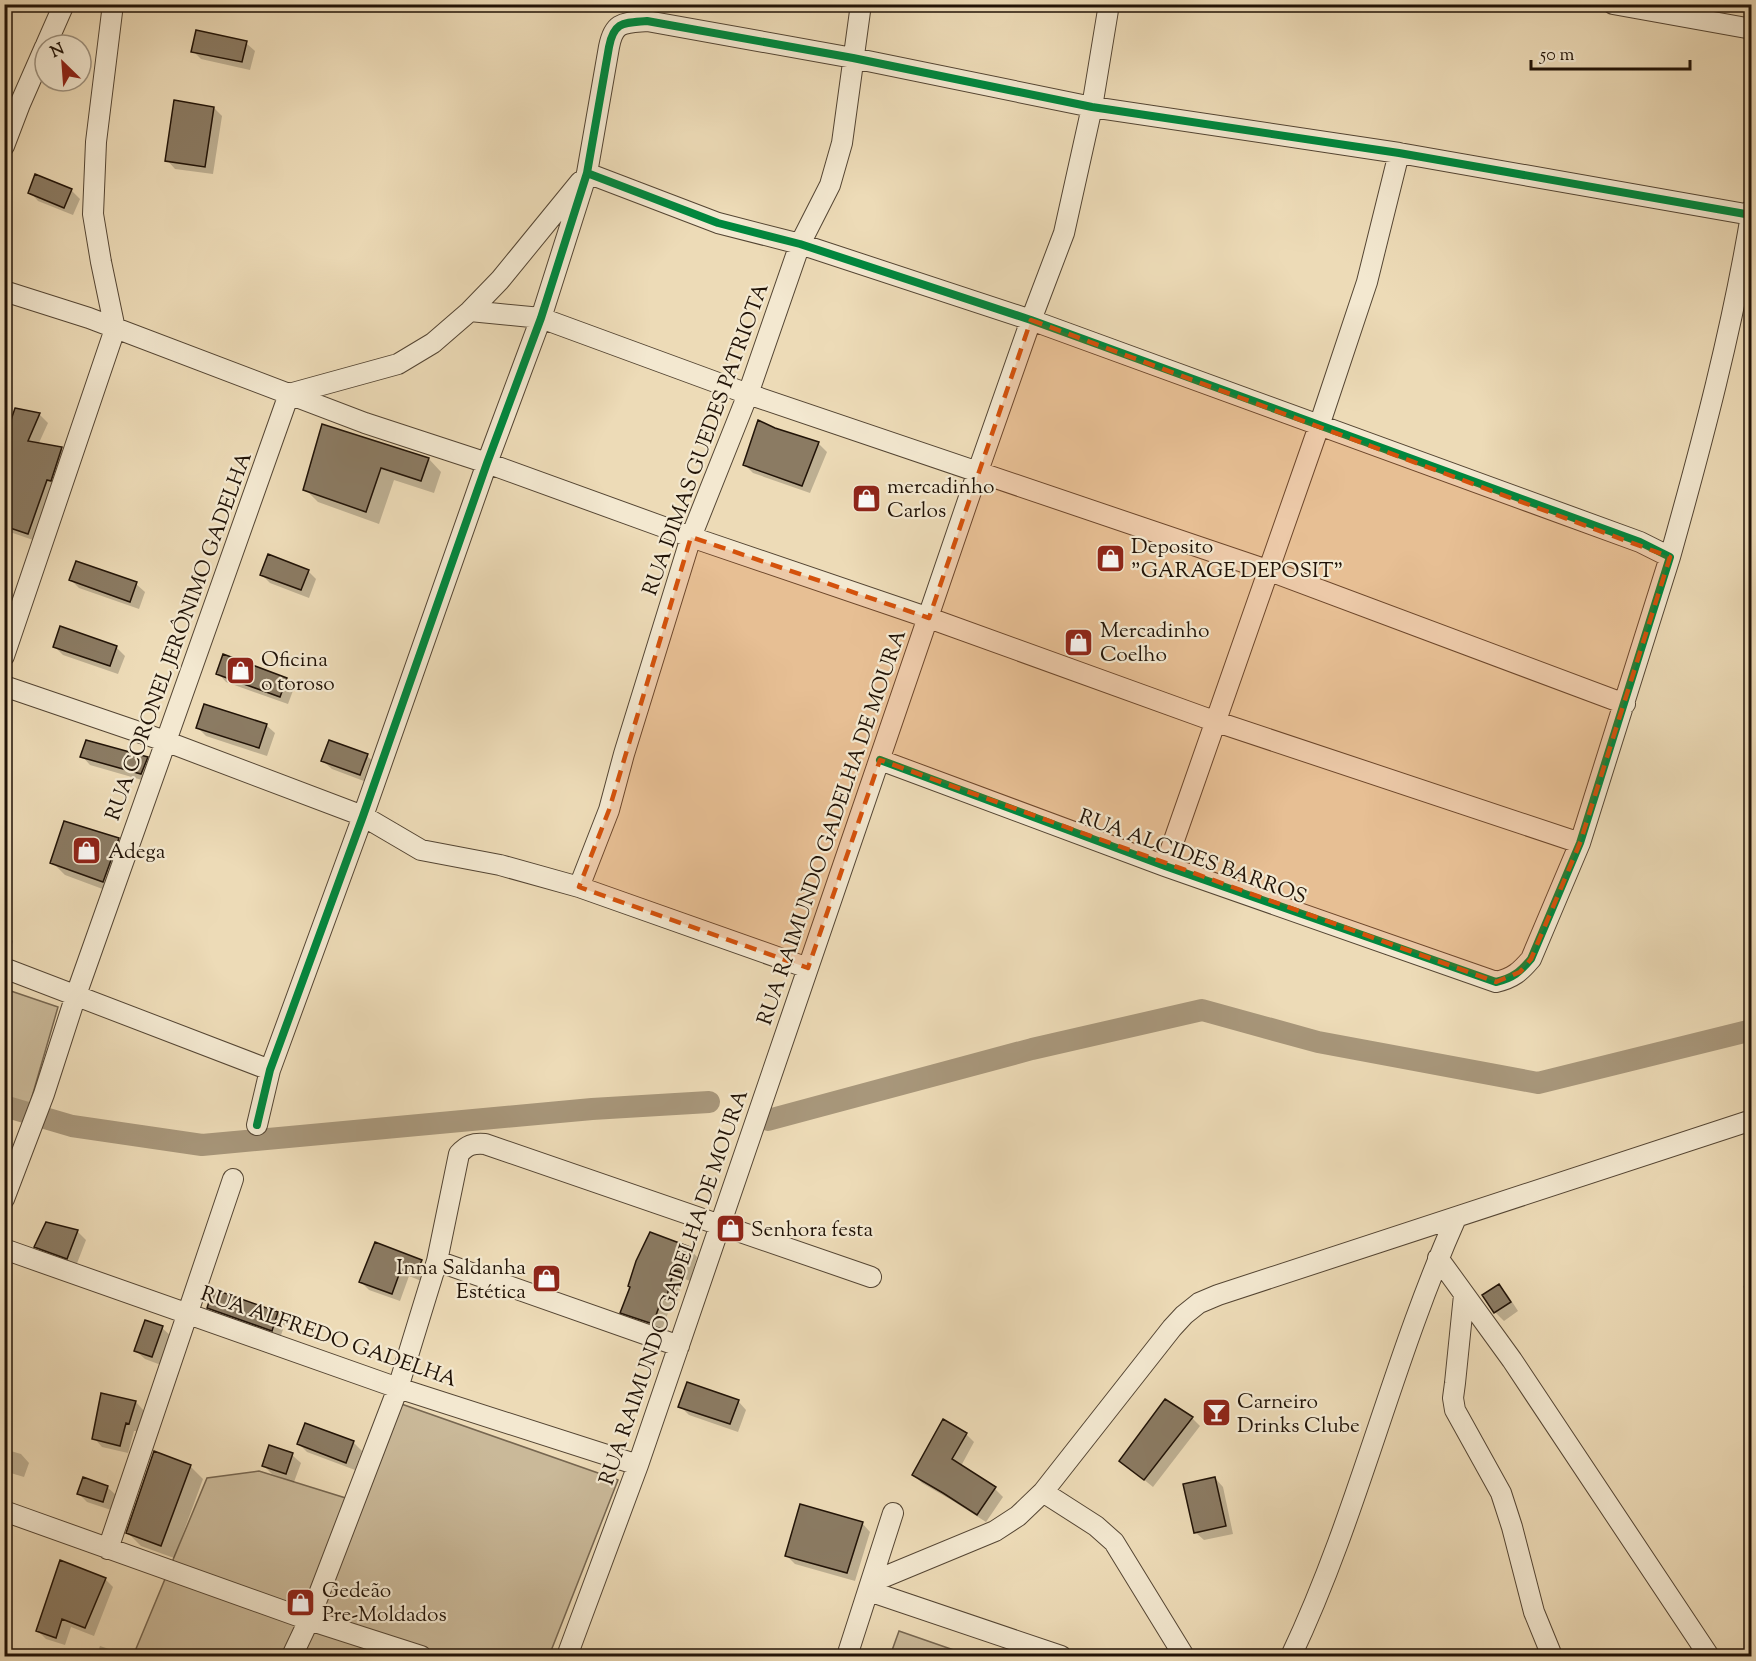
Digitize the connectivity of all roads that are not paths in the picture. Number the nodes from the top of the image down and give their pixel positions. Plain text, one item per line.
1 (64, 4) edge
2 (113, 4) edge
3 (861, 4) edge
4 (1108, 4) edge
5 (1613, 4) edge
6 (1752, 29) edge
7 (51, 33) edge
8 (853, 58) junction
9 (33, 74) edge
10 (1092, 107) junction
11 (4, 146) edge
12 (1399, 153) junction
13 (587, 173) junction
14 (1751, 212) edge
15 (801, 244) junction
16 (4, 291) edge
17 (470, 311) junction
18 (540, 318) junction
19 (1031, 320) junction
20 (115, 329) junction
21 (289, 394) junction
22 (748, 394) junction
23 (1319, 426) junction
24 (487, 463) junction
25 (978, 471) junction
26 (690, 537) junction
27 (1670, 558) junction
28 (1267, 570) junction
29 (929, 618) junction
30 (4, 656) edge
31 (4, 686) edge
32 (1625, 704) junction
33 (1214, 721) junction
34 (165, 741) junction
35 (880, 760) junction
36 (363, 816) junction
37 (1580, 843) junction
38 (1165, 866) junction
39 (579, 887) junction
40 (4, 968) edge
41 (808, 968) junction
42 (76, 995) junction
43 (270, 1070) junction
44 (1752, 1120) edge
45 (257, 1125) dead end
46 (233, 1179) dead end
47 (4, 1199) edge
48 (1456, 1218) junction
49 (719, 1224) junction
50 (4, 1249) edge
51 (1438, 1258) junction
52 (437, 1261) junction
53 (871, 1277) dead end
54 (1464, 1295) junction
55 (188, 1313) junction
56 (679, 1346) junction
57 (398, 1388) junction
58 (638, 1465) junction
59 (1043, 1492) junction
60 (4, 1511) edge
61 (893, 1513) dead end
62 (108, 1549) junction
63 (871, 1587) junction
64 (309, 1620) junction
65 (292, 1656) edge
66 (421, 1656) edge
67 (567, 1656) edge
68 (847, 1656) edge
69 (1061, 1656) edge
70 (1184, 1656) edge
71 (1291, 1656) edge
72 (1552, 1656) edge
73 (1709, 1656) edge

1 - 7 street
2 - 20 street
3 - 8 street, RUA DIMAS GUEDES PATRIOTA
4 - 10 street, RUA RAIMUNDO GADELHA DE MOURA
5 - 6 street
8 - 10 street
8 - 13 street
8 - 15 street, RUA DIMAS GUEDES PATRIOTA
9 - 11 street
10 - 12 street
10 - 19 street, RUA RAIMUNDO GADELHA DE MOURA
12 - 14 street
12 - 23 street
13 - 15 street
13 - 17 street
13 - 18 street
14 - 27 street
15 - 19 street
15 - 22 street, RUA DIMAS GUEDES PATRIOTA
16 - 20 street
17 - 18 street
17 - 21 street
18 - 22 street
18 - 24 street
19 - 23 street
19 - 25 street, RUA RAIMUNDO GADELHA DE MOURA
20 - 21 street
20 - 30 street
21 - 24 street
21 - 34 street, RUA CORONEL JERÔNIMO GADELHA
22 - 25 street
22 - 26 street, RUA DIMAS GUEDES PATRIOTA
23 - 27 street
23 - 28 street
24 - 26 street
24 - 36 street
25 - 28 street
25 - 29 street, RUA RAIMUNDO GADELHA DE MOURA
26 - 29 street
26 - 39 street, RUA DIMAS GUEDES PATRIOTA
27 - 32 street
28 - 32 street
28 - 33 street
29 - 33 street
29 - 35 street, RUA RAIMUNDO GADELHA DE MOURA
31 - 34 street
32 - 37 street
33 - 37 street
33 - 38 street
34 - 36 street
34 - 42 street, RUA CORONEL JERÔNIMO GADELHA
35 - 38 street, RUA ALCIDES BARROS
35 - 41 street, RUA RAIMUNDO GADELHA DE MOURA
36 - 39 street
36 - 43 street
37 - 38 street, RUA ALCIDES BARROS
39 - 41 street
40 - 42 street
41 - 49 street, RUA RAIMUNDO GADELHA DE MOURA
42 - 43 street
42 - 47 street, RUA CORONEL JERÔNIMO GADELHA
43 - 45 street
44 - 48 street
46 - 55 street
48 - 51 street
48 - 59 street
49 - 52 street
49 - 53 street
49 - 56 street, RUA RAIMUNDO GADELHA DE MOURA
50 - 55 street, RUA ALFREDO GADELHA
51 - 54 street
51 - 71 street
52 - 56 street
52 - 57 street
54 - 72 street
54 - 73 street
55 - 57 street, RUA ALFREDO GADELHA
55 - 62 street
56 - 58 street, RUA RAIMUNDO GADELHA DE MOURA
57 - 58 street, RUA ALFREDO GADELHA
57 - 64 street
58 - 67 street, RUA RAIMUNDO GADELHA DE MOURA
59 - 63 street
59 - 70 street
60 - 62 street
61 - 63 street
62 - 64 street
63 - 68 street
63 - 69 street
64 - 65 street
64 - 66 street

